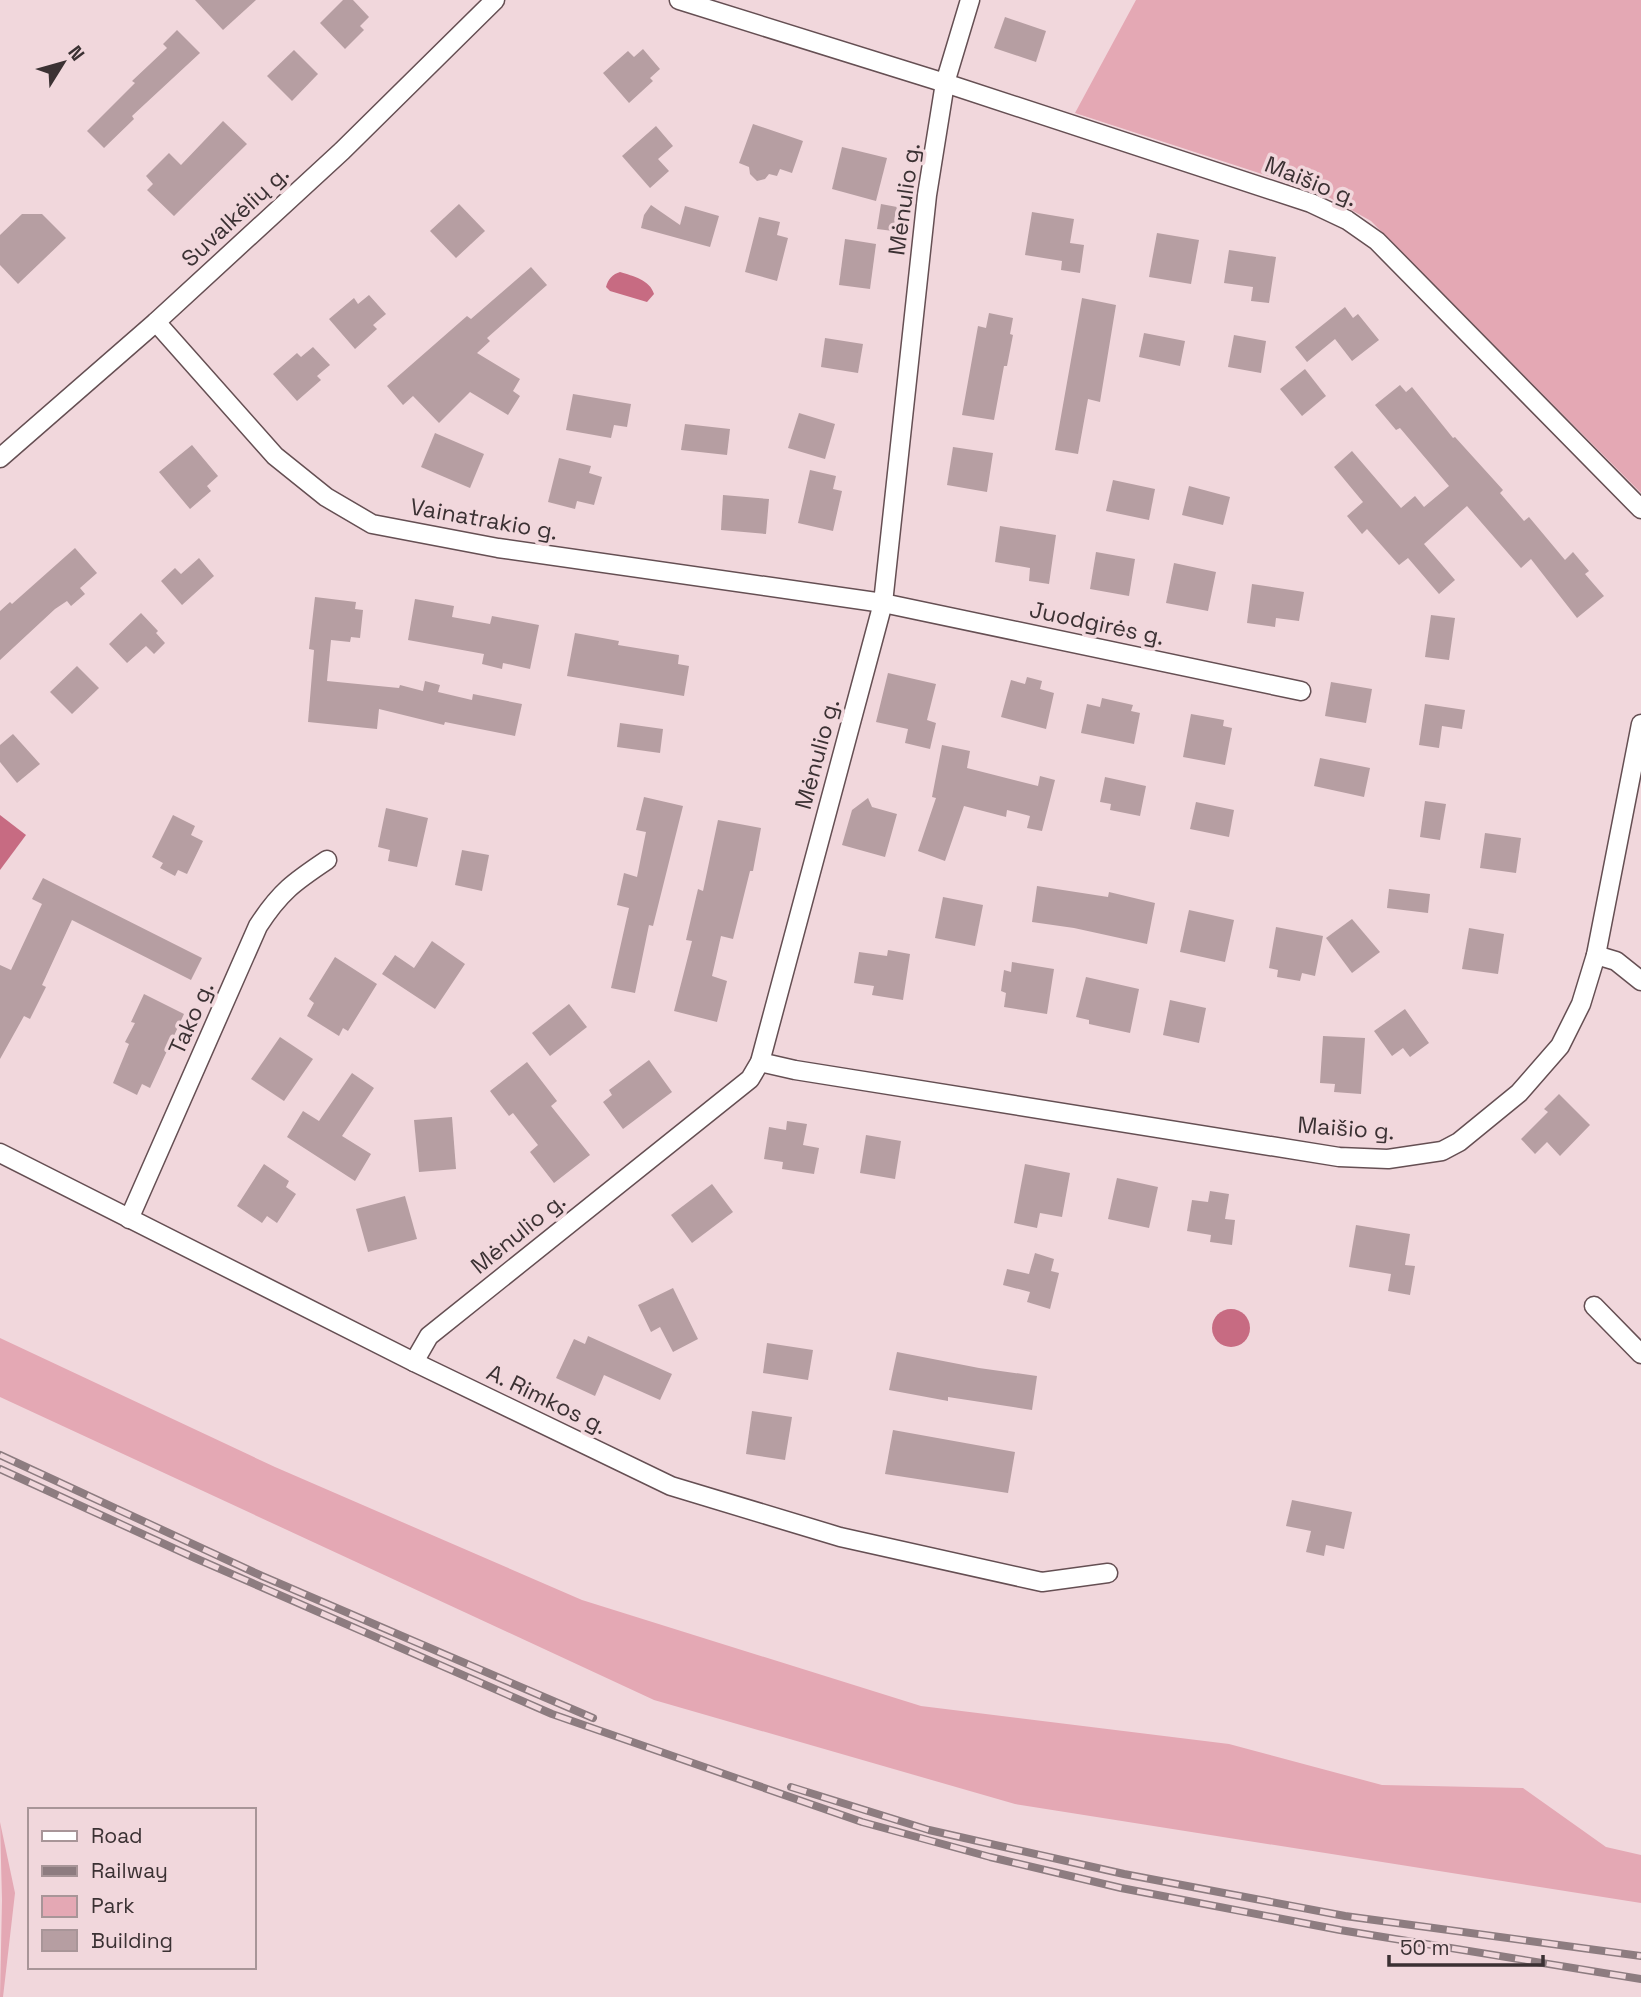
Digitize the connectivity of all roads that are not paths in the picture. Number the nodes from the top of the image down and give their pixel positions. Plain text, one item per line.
1 (495, 0) edge
2 (679, 0) edge
3 (970, 0) edge
4 (946, 83) junction
5 (156, 322) junction
6 (0, 458) edge
7 (1641, 509) edge
8 (883, 603) junction
9 (1301, 691) dead end
10 (1641, 724) edge
11 (327, 860) dead end
12 (1596, 955) junction
13 (1641, 981) edge
14 (760, 1062) junction
15 (0, 1153) edge
16 (129, 1219) junction
17 (1594, 1306) dead end
18 (1641, 1354) edge
19 (414, 1362) junction
20 (1108, 1573) dead end

1 - 5 street, Suvalkėlių g.
2 - 4 street, Maišio g.
3 - 4 street, Mėnulio g.
4 - 7 street, Maišio g.
4 - 8 street, Mėnulio g.
5 - 6 street, Suvalkėlių g.
5 - 8 street, Vainatrakio g.
8 - 9 street, Juodgirės g.
8 - 14 street, Mėnulio g.
10 - 12 street, Maišio g.
11 - 16 street, Tako g.
12 - 13 street
12 - 14 street, Maišio g.
14 - 19 street, Mėnulio g.
15 - 16 street, A. Rimkos g.
16 - 19 street, A. Rimkos g.
17 - 18 street
19 - 20 street, A. Rimkos g.

